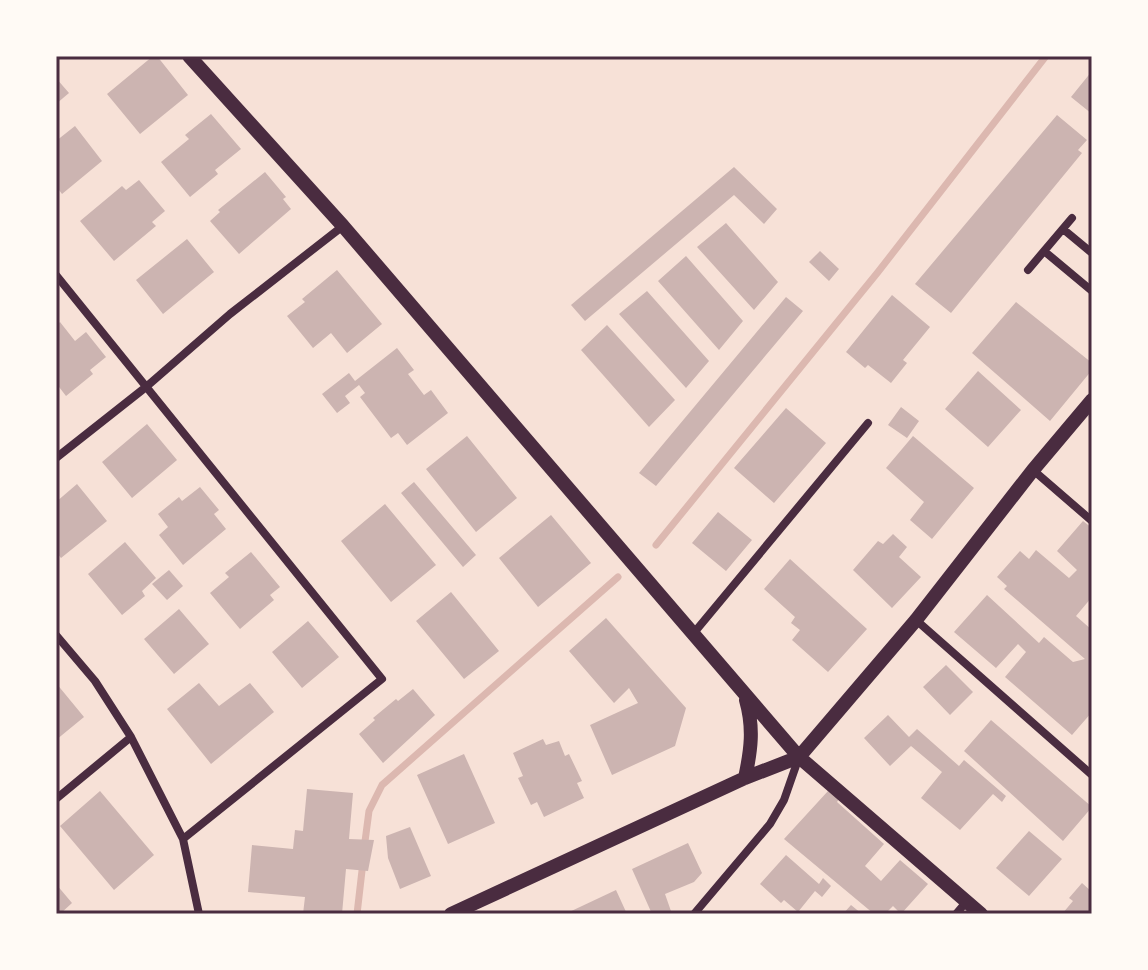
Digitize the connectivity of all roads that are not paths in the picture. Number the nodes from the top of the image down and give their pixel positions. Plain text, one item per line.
1 (189, 56) edge
2 (1072, 218) dead end
3 (343, 226) junction
4 (1063, 229) junction
5 (1044, 251) junction
6 (1092, 253) edge
7 (1028, 270) dead end
8 (56, 275) edge
9 (1092, 291) edge
10 (146, 387) junction
11 (1092, 400) edge
12 (868, 423) dead end
13 (56, 458) edge
14 (1033, 470) junction
15 (1092, 521) edge
16 (916, 620) junction
17 (693, 634) junction
18 (56, 635) edge
19 (743, 692) junction
20 (131, 737) junction
21 (799, 757) junction
22 (1092, 775) edge
23 (745, 778) junction
24 (56, 799) edge
25 (183, 839) junction
26 (967, 901) junction
27 (199, 914) edge
28 (451, 914) edge
29 (694, 914) edge
30 (956, 914) edge
31 (981, 914) edge

1 - 3 street
2 - 4 street
3 - 10 street
3 - 17 street
4 - 5 street
4 - 6 street
5 - 7 street
5 - 9 street
8 - 10 street
10 - 13 street
10 - 25 street
11 - 14 street
12 - 17 street
14 - 15 street
14 - 16 street
16 - 21 street
16 - 22 street
17 - 19 street
18 - 20 street
19 - 21 street
19 - 23 street
20 - 24 street
20 - 25 street
21 - 23 street
21 - 26 street
21 - 29 street
23 - 28 street
25 - 27 street
26 - 30 street
26 - 31 street

